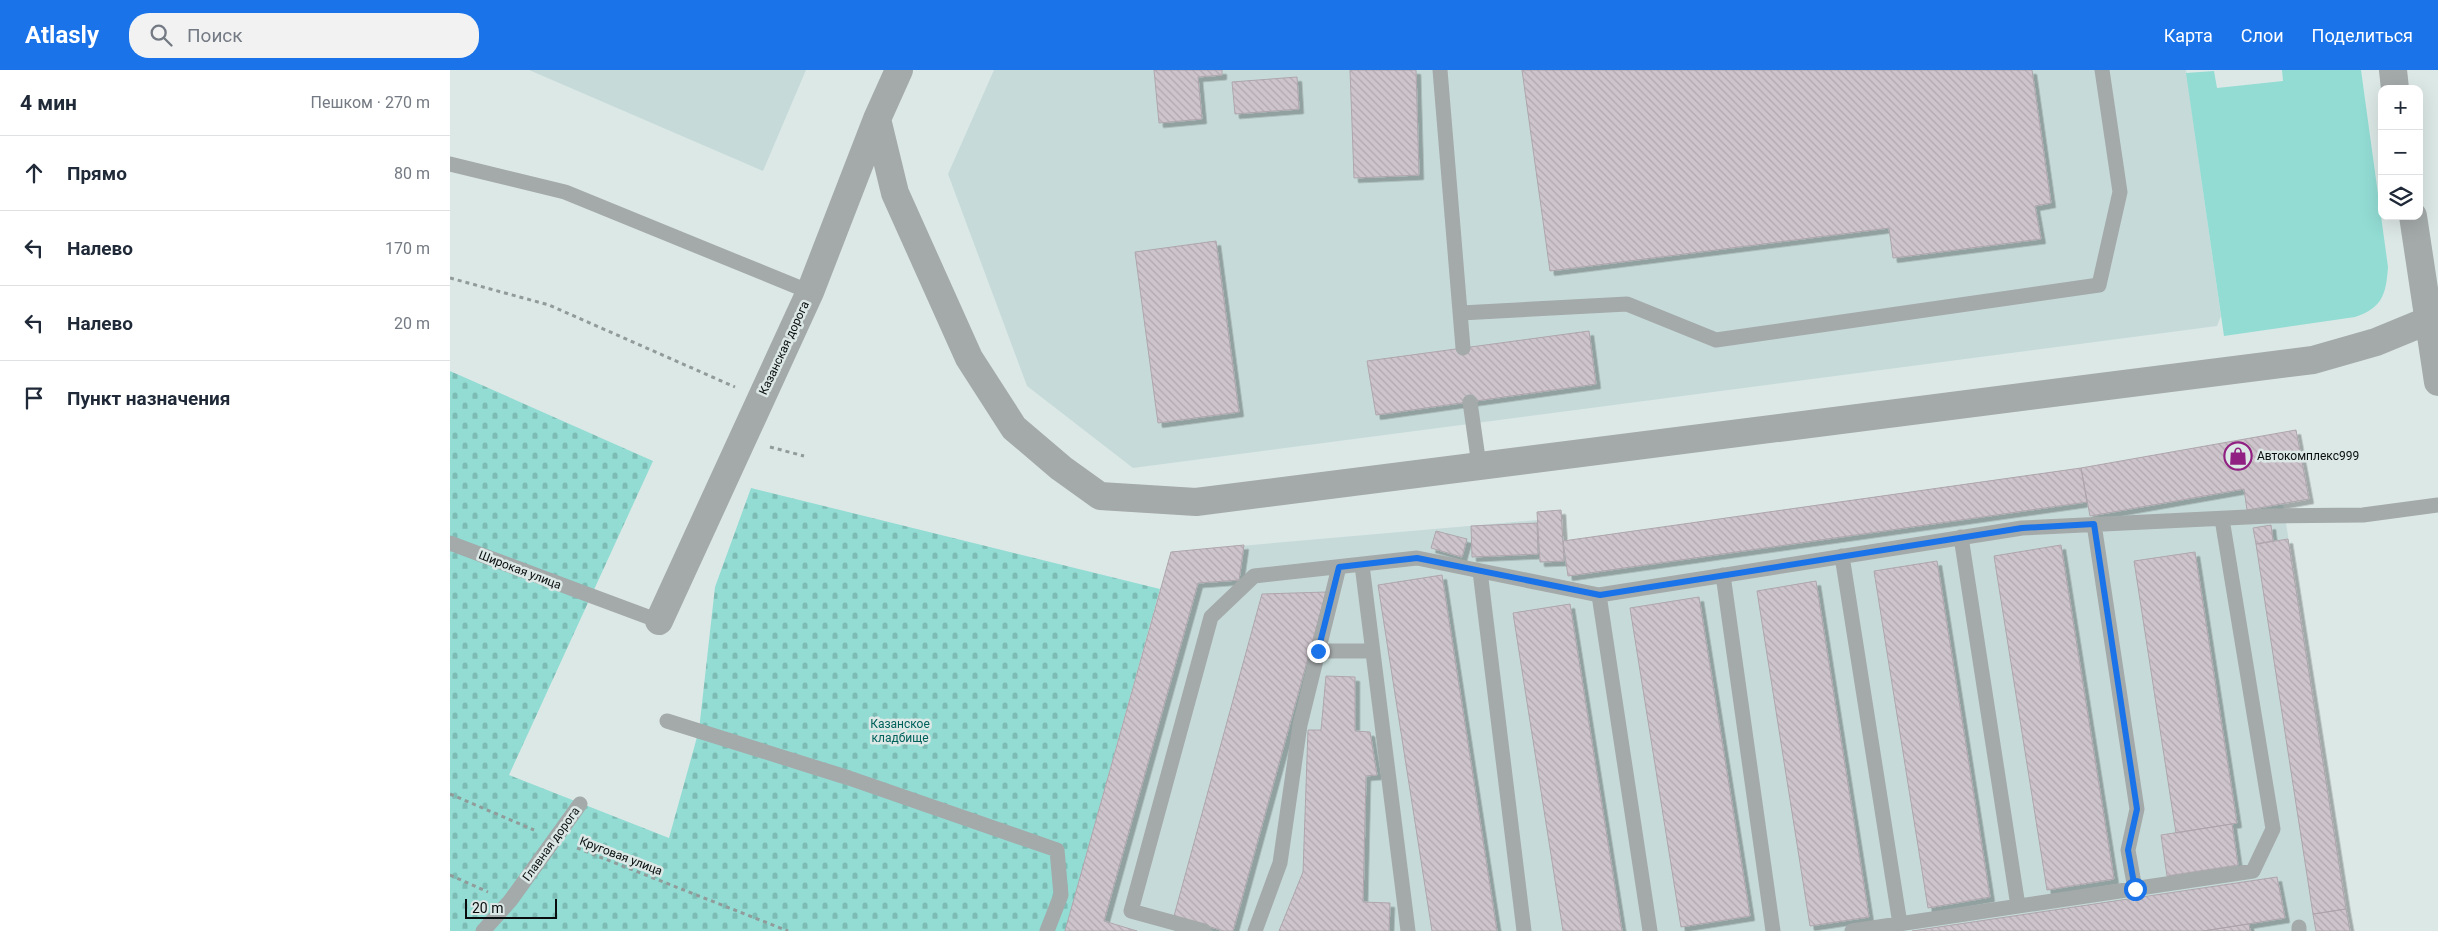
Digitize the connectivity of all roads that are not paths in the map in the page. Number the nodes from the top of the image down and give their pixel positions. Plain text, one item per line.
1 (899, 70) edge
2 (1440, 70) edge
3 (2102, 70) edge
4 (2393, 70) edge
5 (2395, 85) edge
6 (877, 119) junction
7 (450, 164) edge
8 (2414, 220) edge
9 (810, 292) junction
10 (1461, 313) junction
11 (2427, 321) junction
12 (1464, 348) dead end
13 (2438, 382) edge
14 (1470, 402) dead end
15 (1479, 465) junction
16 (2438, 505) edge
17 (2222, 519) junction
18 (2094, 524) junction
19 (1961, 537) junction
20 (450, 543) edge
21 (1842, 556) junction
22 (1362, 564) junction
23 (1339, 567) junction
24 (1480, 571) junction
25 (1723, 575) junction
26 (1600, 595) junction
27 (659, 621) joint
28 (1318, 651) junction
29 (1373, 652) junction
30 (667, 722) dead end
31 (580, 804) dead end
32 (2135, 889) junction
33 (2018, 906) junction
34 (1900, 924) junction
35 (483, 931) edge
36 (1046, 931) edge
37 (1204, 931) edge
38 (1256, 931) edge
39 (1408, 931) edge
40 (1524, 931) edge
41 (1650, 931) edge
42 (1773, 931) edge
43 (1852, 931) edge

1 - 6 street, Казанская дорога
2 - 10 lane
3 - 10 lane
4 - 5 street
6 - 9 street, Казанская дорога
6 - 15 street
7 - 9 lane
8 - 11 street
9 - 27 street, Казанская дорога
10 - 12 lane
11 - 13 street
11 - 15 street
14 - 15 lane
16 - 17 lane
17 - 18 lane
17 - 32 lane
18 - 19 lane
18 - 32 lane
19 - 21 lane
19 - 33 lane
20 - 27 lane, Широкая улица
21 - 25 lane
21 - 34 lane
22 - 23 lane
22 - 24 lane
22 - 29 lane
23 - 28 lane
23 - 37 lane
24 - 26 lane
24 - 40 lane
25 - 26 lane
25 - 42 lane
26 - 41 lane
28 - 29 lane
28 - 38 lane
29 - 39 lane
30 - 36 lane
31 - 35 lane, Главная дорога
32 - 33 lane
33 - 34 lane
34 - 43 lane

